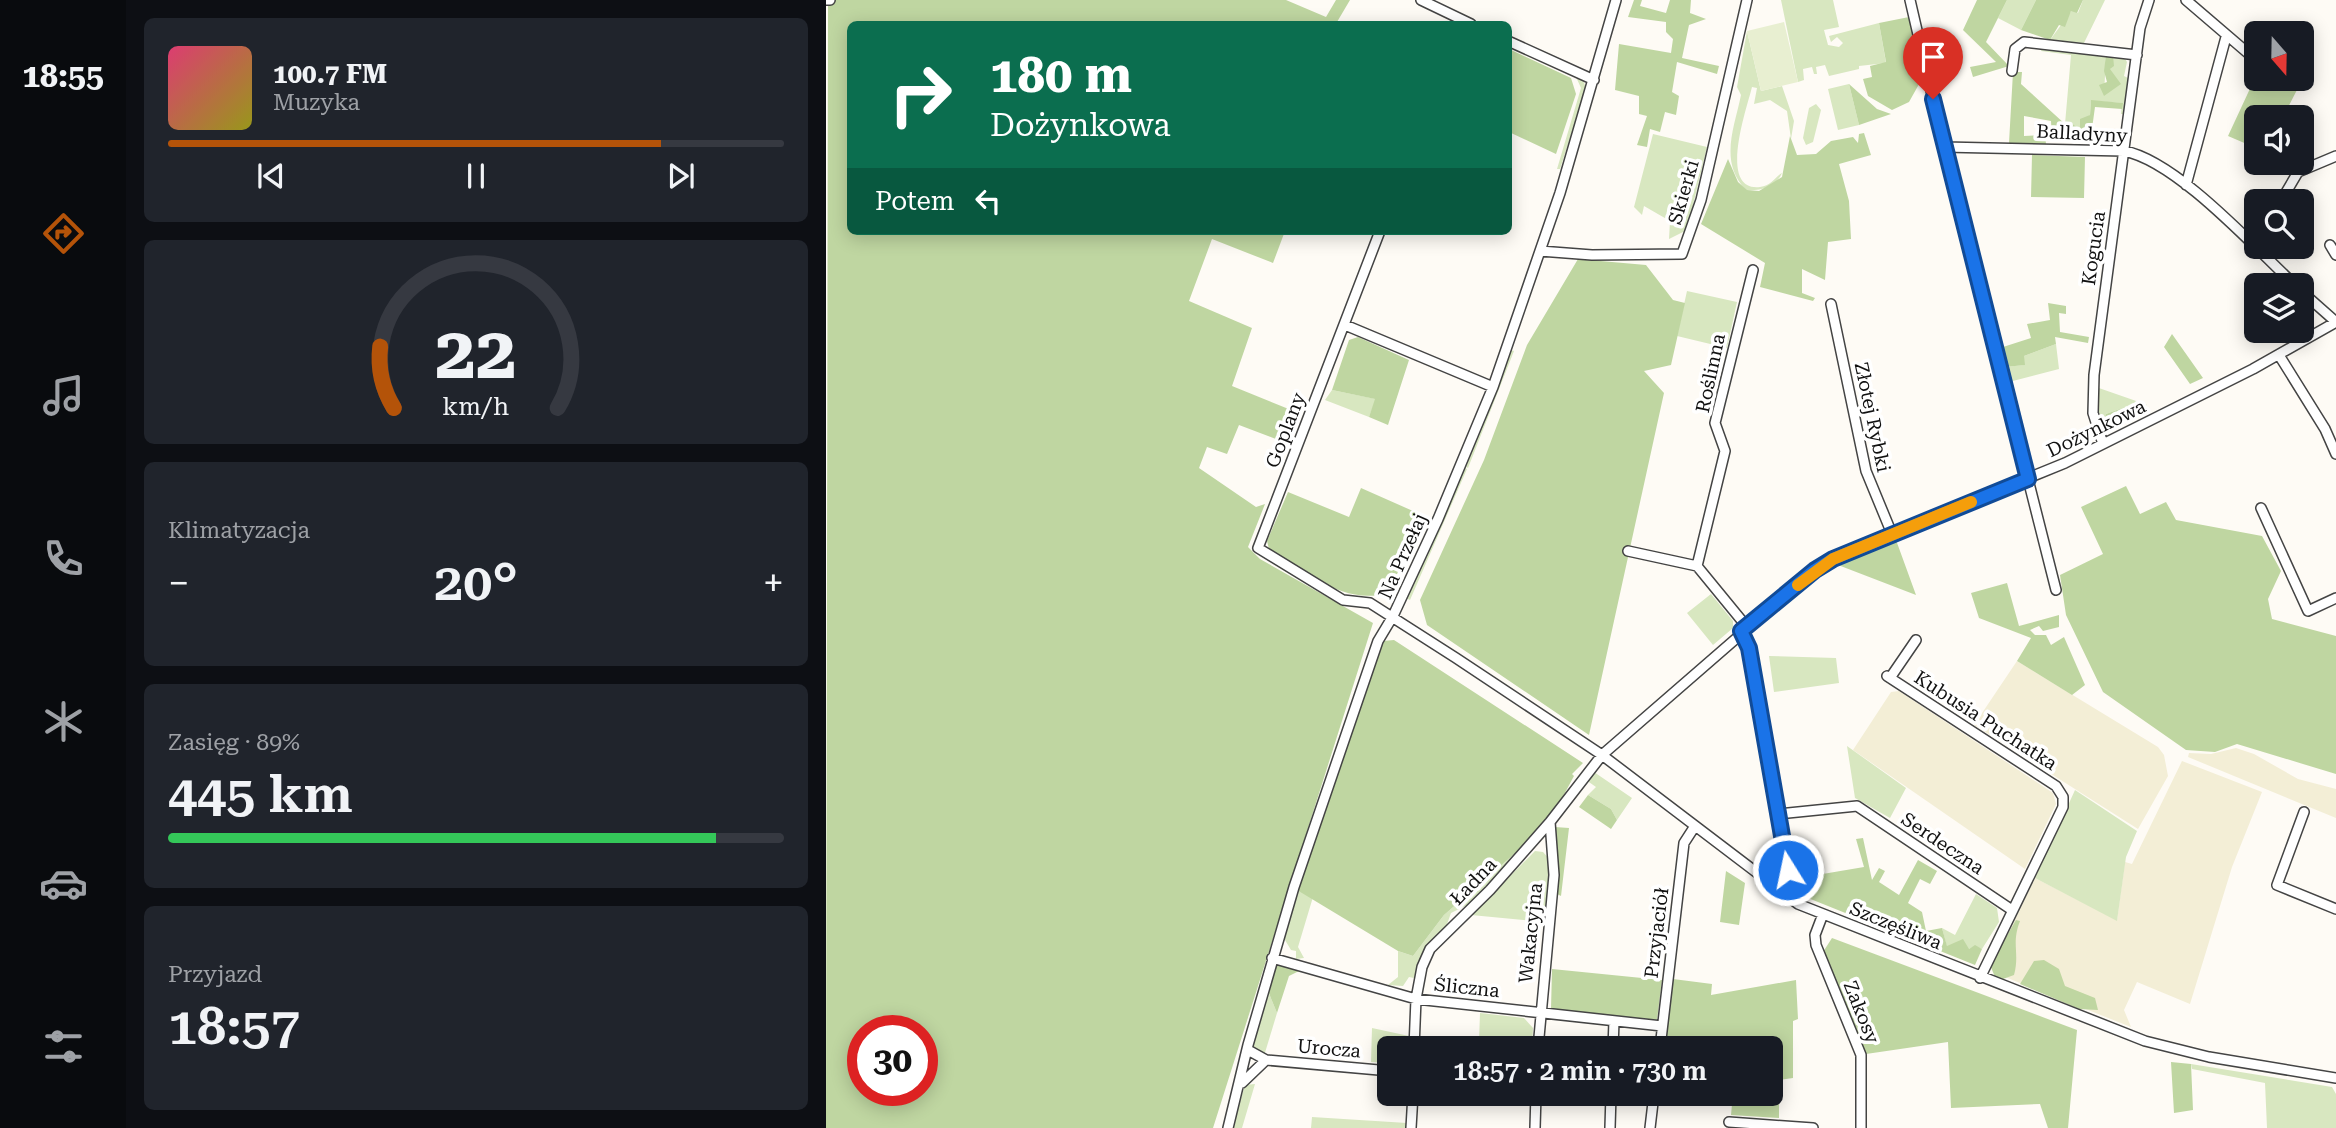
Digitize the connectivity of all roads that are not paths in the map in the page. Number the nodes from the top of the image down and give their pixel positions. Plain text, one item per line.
1 (1420, 0) edge
2 (1616, 0) edge
3 (1747, 0) edge
4 (1910, 0) edge
5 (2149, 0) edge
6 (2186, 0) edge
7 (1457, 21) edge
8 (2226, 37) junction
9 (1512, 43) edge
10 (2244, 51) edge
11 (2137, 55) junction
12 (2012, 71) dead end
13 (1594, 80) junction
14 (1944, 147) junction
15 (2124, 151) junction
16 (2336, 156) edge
17 (2186, 185) junction
18 (2288, 189) edge
19 (1379, 235) edge
20 (2244, 236) edge
21 (2330, 245) dead end
22 (1540, 251) junction
23 (2336, 255) edge
24 (2268, 259) edge
25 (1753, 270) dead end
26 (2283, 273) edge
27 (2314, 303) edge
28 (1831, 304) dead end
29 (2336, 322) edge
30 (1345, 325) junction
31 (2279, 355) junction
32 (1493, 387) junction
33 (2103, 443) junction
34 (2336, 454) edge
35 (2028, 479) junction
36 (2261, 508) dead end
37 (1892, 534) junction
38 (1258, 548) joint
39 (1628, 551) dead end
40 (1697, 566) junction
41 (2056, 590) dead end
42 (2336, 598) edge
43 (1393, 616) junction
44 (1744, 629) junction
45 (1916, 640) dead end
46 (1602, 755) junction
47 (2304, 812) dead end
48 (1778, 814) junction
49 (1550, 822) junction
50 (1695, 825) junction
51 (1782, 891) junction
52 (2336, 909) edge
53 (2012, 911) junction
54 (1823, 914) junction
55 (1272, 958) junction
56 (1980, 978) junction
57 (1416, 999) junction
58 (1540, 1013) junction
59 (1614, 1021) junction
60 (1662, 1026) junction
61 (1414, 1036) edge
62 (1539, 1036) edge
63 (1613, 1036) edge
64 (1661, 1036) edge
65 (1248, 1051) junction
66 (1266, 1060) junction
67 (1377, 1070) edge
68 (2336, 1078) edge
69 (1238, 1090) junction
70 (1412, 1106) edge
71 (1536, 1106) edge
72 (1611, 1106) edge
73 (1653, 1106) edge
74 (1729, 1122) dead end
75 (1228, 1128) edge
76 (1411, 1128) edge
77 (1535, 1128) edge
78 (1610, 1128) edge
79 (1650, 1128) edge
80 (1813, 1128) edge
81 (1861, 1128) edge

1 - 7 street
2 - 13 street, Na Przełaj
3 - 22 street, Skierki
4 - 14 street
5 - 11 street, Kogucia
6 - 8 street
8 - 10 street
8 - 17 street
9 - 13 street
11 - 12 street
11 - 15 street, Kogucia
13 - 22 street, Na Przełaj
14 - 15 street, Balladyny
14 - 35 street
15 - 17 street, Balladyny
15 - 33 street, Kogucia
16 - 18 street
17 - 20 street, Balladyny
19 - 30 street, Goplany
21 - 23 street
22 - 32 street, Na Przełaj
24 - 26 street, Balladyny
25 - 40 street, Roślinna
27 - 29 street
28 - 37 street, Złotej Rybki
29 - 31 street, Dożynkowa
30 - 32 street
30 - 38 street, Goplany
31 - 33 street, Dożynkowa
31 - 34 street
32 - 43 street, Na Przełaj
33 - 35 street, Dożynkowa
35 - 37 street, Dożynkowa
35 - 41 street
36 - 42 street
37 - 44 street, Dożynkowa
38 - 43 street, Szczęśliwa
39 - 40 street
40 - 44 street
43 - 46 street, Szczęśliwa
43 - 55 street, Na Przełaj
44 - 46 street, Dożynkowa
44 - 48 street
45 - 53 street, Kubusia Puchatka
46 - 49 street, Ładna
46 - 50 street, Szczęśliwa
47 - 52 street
48 - 51 street
48 - 53 street, Serdeczna
49 - 57 street, Ładna
49 - 58 street, Wakacyjna
50 - 51 street, Szczęśliwa
50 - 60 street, Przyjaciół
51 - 54 street, Szczęśliwa
53 - 56 street
54 - 56 street, Szczęśliwa
54 - 81 street, Zakosy
55 - 57 street, Śliczna
55 - 65 street, Na Przełaj
56 - 68 street, Szczęśliwa
57 - 58 street, Śliczna
57 - 61 street, Ładna
58 - 59 street, Śliczna
58 - 62 street, Wakacyjna
59 - 60 street, Śliczna
59 - 63 street
60 - 64 street, Przyjaciół
65 - 66 street, Urocza
65 - 69 street, Na Przełaj
66 - 67 street, Urocza
66 - 69 street
69 - 75 street, Na Przełaj
70 - 76 street
71 - 77 street
72 - 78 street
73 - 79 street
74 - 80 street

